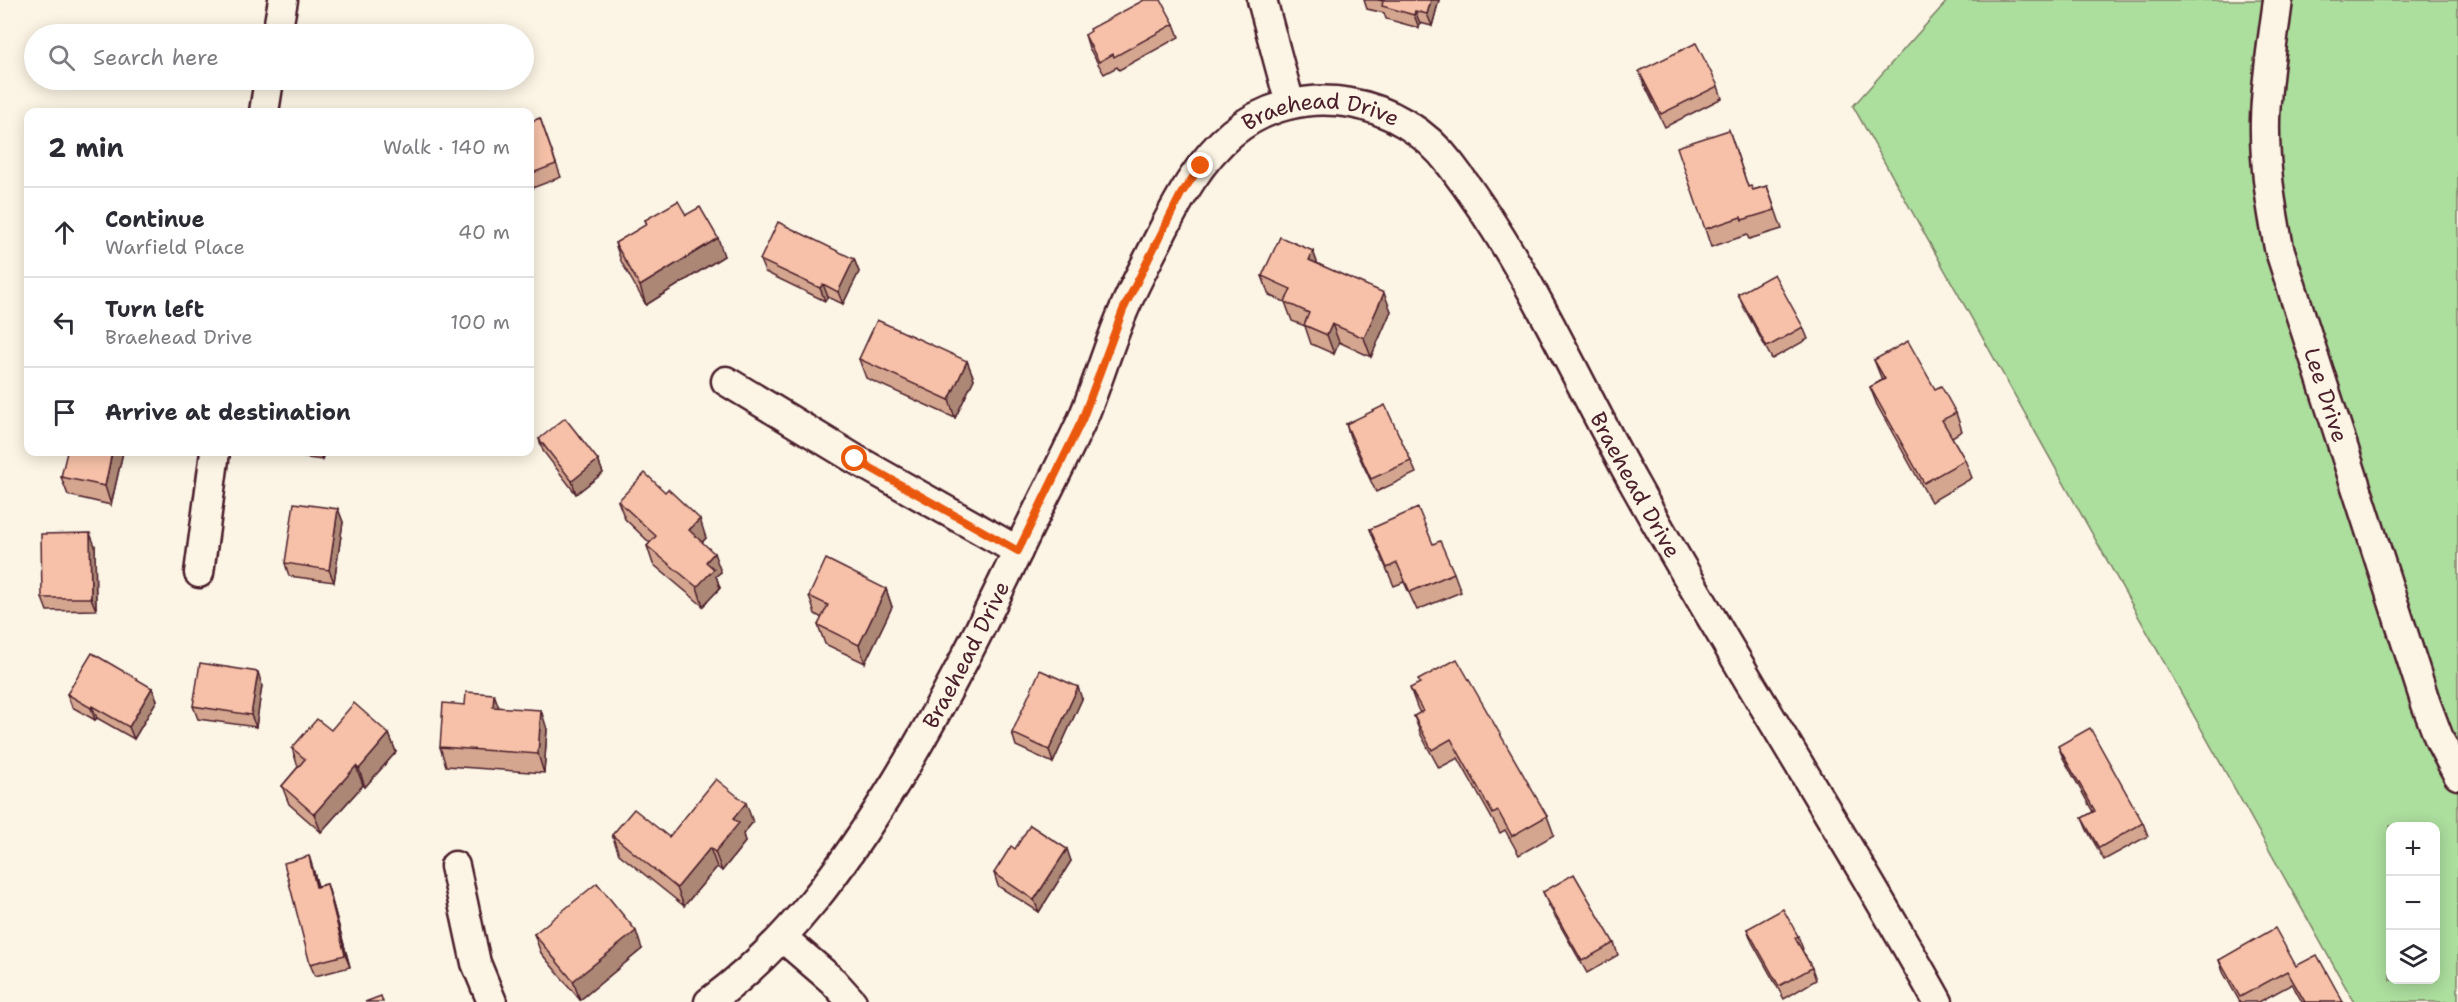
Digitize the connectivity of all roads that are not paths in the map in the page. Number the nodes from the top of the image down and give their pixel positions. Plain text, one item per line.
1 (283, 0) edge
2 (1262, 0) edge
3 (2278, 0) edge
4 (281, 24) edge
5 (267, 90) edge
6 (1290, 104) junction
7 (265, 108) edge
8 (726, 381) dead end
9 (214, 456) edge
10 (1018, 551) junction
11 (199, 573) dead end
12 (2458, 775) edge
13 (454, 866) dead end
14 (783, 938) junction
15 (492, 1002) edge
16 (709, 1002) edge
17 (852, 1002) edge
18 (1938, 1002) edge

1 - 4 street
2 - 6 street
3 - 12 street, Lee Drive
5 - 7 street
6 - 10 street, Braehead Drive
6 - 18 street, Braehead Drive
8 - 10 street
9 - 11 street
10 - 14 street, Braehead Drive
13 - 15 street
14 - 16 street, Braehead Drive
14 - 17 street

